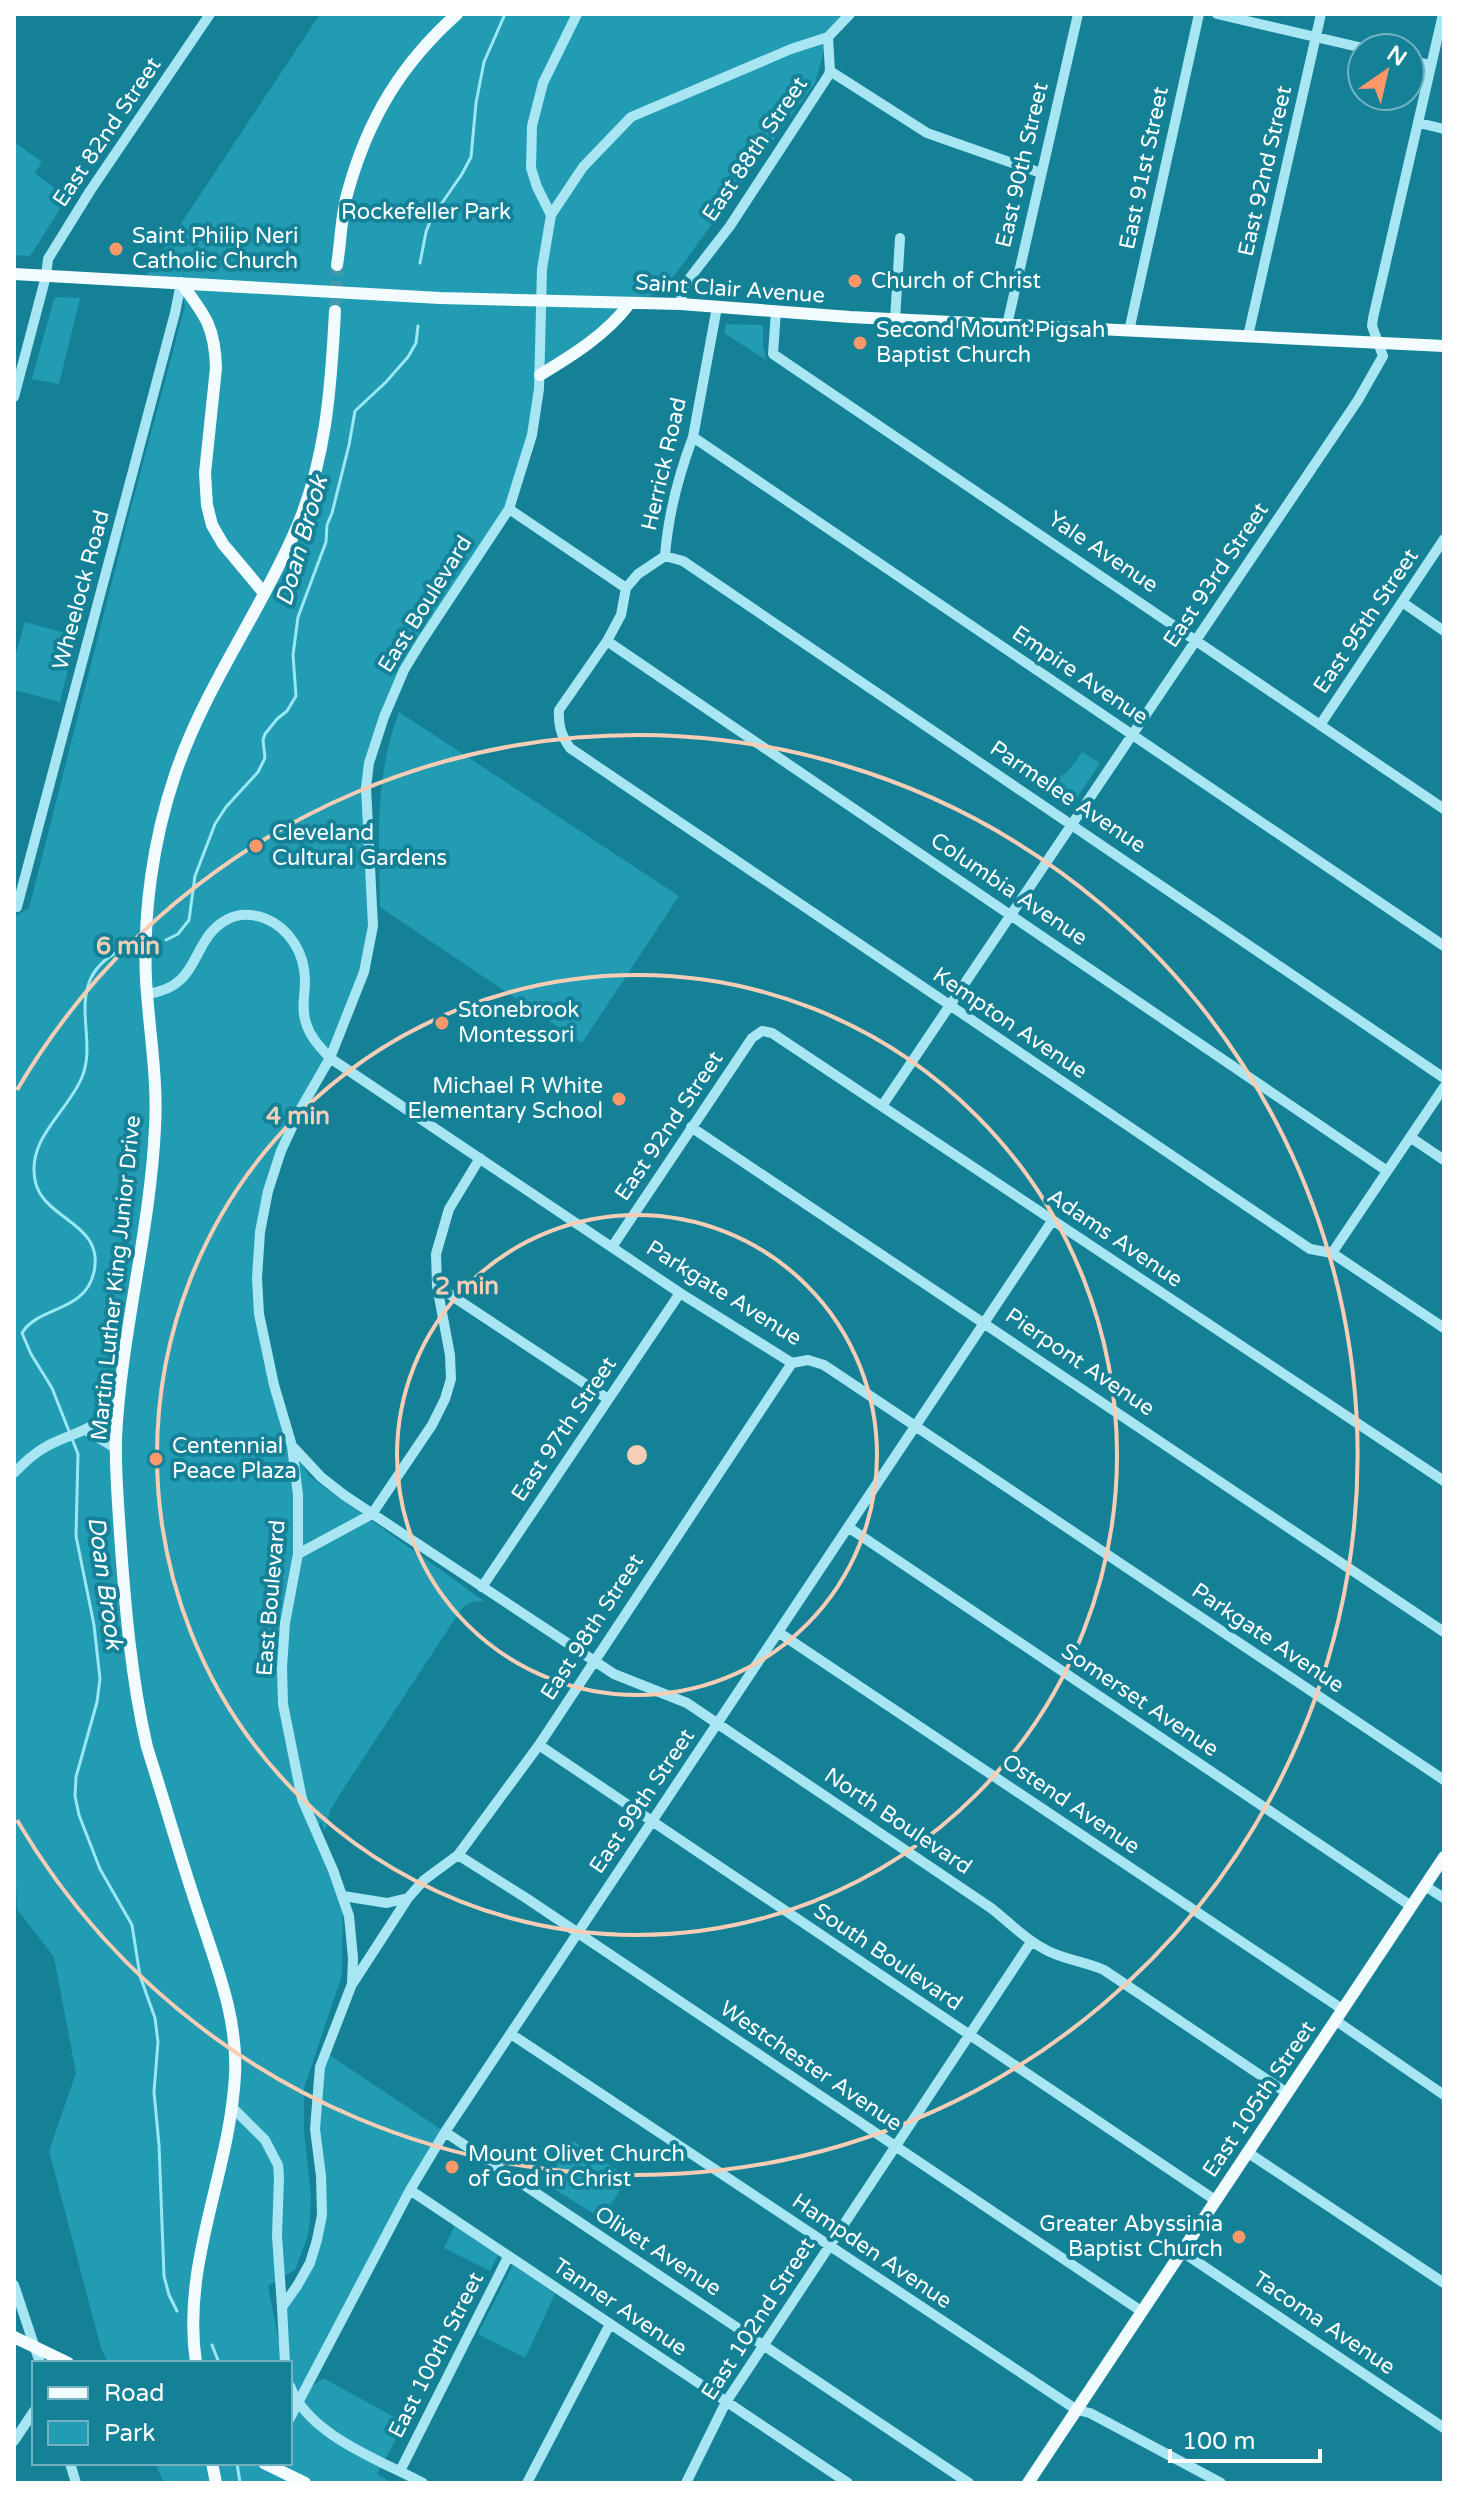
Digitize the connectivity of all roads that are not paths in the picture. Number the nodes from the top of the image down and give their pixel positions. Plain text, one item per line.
1 (210, 14) edge
2 (457, 14) edge
3 (577, 14) edge
4 (850, 14) edge
5 (1078, 14) edge
6 (1199, 14) edge
7 (1217, 14) edge
8 (1321, 14) edge
9 (1443, 14) edge
10 (1316, 36) junction
11 (828, 37) junction
12 (1346, 44) edge
13 (1426, 64) edge
14 (1430, 65) junction
15 (830, 71) junction
16 (1419, 123) junction
17 (1444, 129) edge
18 (1041, 173) junction
19 (551, 215) junction
20 (900, 238) dead end
21 (337, 265) tunnel mouth
22 (14, 274) edge
23 (46, 276) junction
24 (181, 283) junction
25 (541, 300) junction
26 (630, 303) junction
27 (681, 304) junction
28 (717, 307) junction
29 (335, 311) tunnel mouth
30 (776, 311) junction
31 (895, 320) junction
32 (1007, 325) junction
33 (1129, 331) junction
34 (1248, 336) junction
35 (1378, 342) junction
36 (1444, 346) edge
37 (540, 375) junction
38 (14, 397) edge
39 (693, 437) junction
40 (509, 509) junction
41 (1444, 539) edge
42 (665, 556) junction
43 (626, 588) junction
44 (264, 593) junction
45 (1402, 602) junction
46 (1444, 631) edge
47 (1196, 639) junction
48 (607, 641) junction
49 (1320, 725) junction
50 (1132, 735) junction
51 (1444, 809) edge
52 (1072, 824) junction
53 (16, 907) edge
54 (1011, 914) junction
55 (1444, 946) edge
56 (147, 994) junction
57 (949, 1006) junction
58 (762, 1031) joint
59 (330, 1058) junction
60 (1444, 1078) edge
61 (1444, 1087) edge
62 (882, 1106) junction
63 (691, 1127) junction
64 (1410, 1137) junction
65 (480, 1158) junction
66 (1444, 1160) edge
67 (1387, 1171) junction
68 (1052, 1221) junction
69 (612, 1247) junction
70 (1332, 1253) junction
71 (437, 1286) junction
72 (680, 1293) junction
73 (985, 1322) junction
74 (1444, 1328) edge
75 (792, 1363) junction
76 (120, 1397) junction
77 (608, 1399) junction
78 (915, 1425) junction
79 (83, 1432) junction
80 (292, 1446) junction
81 (117, 1449) junction
82 (14, 1473) edge
83 (1444, 1481) edge
84 (372, 1514) junction
85 (848, 1527) junction
86 (298, 1554) junction
87 (482, 1587) junction
88 (778, 1632) junction
89 (1444, 1632) edge
90 (593, 1661) junction
91 (717, 1725) junction
92 (539, 1745) junction
93 (1444, 1780) edge
94 (651, 1822) junction
95 (458, 1855) junction
96 (1444, 1857) edge
97 (1425, 1886) junction
98 (343, 1896) junction
99 (408, 1898) junction
100 (1444, 1898) edge
101 (1411, 1906) junction
102 (577, 1933) junction
103 (1031, 1942) junction
104 (352, 1984) junction
105 (1339, 2015) junction
106 (511, 2034) junction
107 (970, 2036) junction
108 (1287, 2093) junction
109 (1444, 2095) edge
110 (233, 2108) junction
111 (445, 2132) junction
112 (895, 2146) junction
113 (1247, 2152) junction
114 (410, 2190) junction
115 (1215, 2200) junction
116 (828, 2246) junction
117 (1181, 2251) junction
118 (508, 2257) junction
119 (1444, 2283) edge
120 (14, 2285) edge
121 (282, 2307) junction
122 (1141, 2311) junction
123 (610, 2324) junction
124 (14, 2337) edge
125 (764, 2345) junction
126 (36, 2348) junction
127 (196, 2359) edge
128 (39, 2361) edge
129 (64, 2361) edge
130 (285, 2361) edge
131 (292, 2390) edge
132 (726, 2402) junction
133 (298, 2403) junction
134 (1077, 2410) junction
135 (32, 2414) edge
136 (292, 2414) edge
137 (1444, 2428) edge
138 (14, 2441) edge
139 (269, 2465) edge
140 (400, 2471) junction
141 (305, 2483) edge
142 (423, 2483) edge
143 (527, 2483) edge
144 (686, 2483) edge
145 (848, 2483) edge
146 (969, 2483) edge
147 (1028, 2483) edge
148 (1221, 2483) edge

1 - 23 street, East 82nd Street
2 - 21 main road
3 - 19 street
4 - 11 street
5 - 18 street, East 90th Street
6 - 33 street, East 91st Street
7 - 10 street
8 - 10 street, East 92nd Street
9 - 14 street, East 93rd Street
10 - 12 street
10 - 34 street, East 92nd Street
11 - 15 street, East 88th Street
11 - 19 street, East Boulevard
13 - 14 street
14 - 16 street, East 93rd Street
15 - 18 street
15 - 27 street, East 88th Street
16 - 17 street
16 - 35 street, East 93rd Street
18 - 32 street, East 90th Street
19 - 25 street, East Boulevard
20 - 31 street
22 - 23 main road, Saint Clair Avenue
23 - 24 main road, Saint Clair Avenue
23 - 38 street, East 82nd Street
24 - 25 main road, Saint Clair Avenue
24 - 44 main road
24 - 53 street, Wheelock Road
25 - 26 main road, Saint Clair Avenue
25 - 37 street, East Boulevard
26 - 27 main road, Saint Clair Avenue
26 - 37 main road
27 - 28 main road, Saint Clair Avenue
28 - 30 main road, Saint Clair Avenue
28 - 39 street, Herrick Road
29 - 44 main road, Martin Luther King Junior Drive
30 - 31 main road, Saint Clair Avenue
30 - 47 street, Yale Avenue
31 - 32 main road, Saint Clair Avenue
32 - 33 main road, Saint Clair Avenue
33 - 34 main road, Saint Clair Avenue
34 - 35 main road, Saint Clair Avenue
35 - 36 main road, Saint Clair Avenue
35 - 47 street, East 93rd Street
37 - 40 street, East Boulevard
39 - 42 street, Herrick Road
39 - 50 street, Empire Avenue
40 - 43 street
40 - 59 street, East Boulevard
41 - 45 street, East 95th Street
42 - 43 street, Herrick Road
42 - 52 street, Parmelee Avenue
43 - 48 street
44 - 56 main road, Martin Luther King Junior Drive
45 - 46 street
45 - 49 street, East 95th Street
47 - 49 street, Yale Avenue
47 - 50 street, East 93rd Street
48 - 54 street, Columbia Avenue
48 - 57 street, Kempton Avenue
49 - 51 street, Yale Avenue
50 - 52 street, East 93rd Street
50 - 55 street, Empire Avenue
52 - 54 street, East 93rd Street
52 - 60 street, Parmelee Avenue
54 - 57 street, East 93rd Street
54 - 67 street, Columbia Avenue
56 - 59 street, Parkgate Avenue
56 - 76 main road, Martin Luther King Junior Drive
57 - 62 street, East 93rd Street
57 - 70 street, Kempton Avenue
58 - 62 street, Adams Avenue
58 - 63 street, East 92nd Street
59 - 65 street, Parkgate Avenue
59 - 80 street, East Boulevard
61 - 64 street
62 - 68 street, Adams Avenue
63 - 69 street, East 92nd Street
63 - 73 street, Pierpont Avenue
64 - 66 street
64 - 67 street
65 - 69 street, Parkgate Avenue
65 - 71 street
67 - 70 street
68 - 73 street, East 99th Street
68 - 83 street, Adams Avenue
69 - 72 street, Parkgate Avenue
70 - 74 street, Kempton Avenue
71 - 77 street
71 - 84 street
72 - 75 street, Parkgate Avenue
72 - 77 street, East 97th Street
73 - 78 street, East 99th Street
73 - 89 street, Pierpont Avenue
75 - 78 street, Parkgate Avenue
75 - 90 street, East 98th Street
76 - 79 street
76 - 81 main road, Martin Luther King Junior Drive
77 - 87 street, East 97th Street
78 - 85 street, East 99th Street
78 - 93 street, Parkgate Avenue
79 - 81 street
79 - 82 street
80 - 84 street, North Boulevard
80 - 86 street, East Boulevard
81 - 110 main road, Martin Luther King Junior Drive
84 - 86 street
84 - 87 street, North Boulevard
85 - 88 street, East 99th Street
85 - 101 street, Somerset Avenue
86 - 98 street, East Boulevard
87 - 90 street, North Boulevard
88 - 91 street, East 99th Street
88 - 105 street, Ostend Avenue
90 - 91 street, North Boulevard
90 - 92 street, East 98th Street
91 - 94 street, East 99th Street
91 - 103 street, North Boulevard
92 - 94 street, South Boulevard
92 - 95 street, East 98th Street
94 - 102 street, East 99th Street
94 - 107 street, South Boulevard
95 - 99 street, East 98th Street
95 - 102 street, Westchester Avenue
96 - 97 main road, East 105th Street
97 - 100 street
97 - 101 main road, East 105th Street
98 - 99 street
98 - 104 street, East Boulevard
99 - 104 street, East 98th Street
101 - 105 main road, East 105th Street
102 - 106 street, East 99th Street
102 - 112 street, Westchester Avenue
103 - 107 street, East 102nd Street
103 - 108 street, North Boulevard
104 - 121 street, East Boulevard
105 - 108 main road, East 105th Street
105 - 109 street, Ostend Avenue
106 - 111 street, East 99th Street
106 - 116 street, Hampden Avenue
107 - 112 street, East 102nd Street
107 - 115 street, South Boulevard
108 - 113 main road, East 105th Street
110 - 121 street
110 - 127 main road, Martin Luther King Junior Drive
111 - 114 street, East 99th Street
111 - 125 street, Olivet Avenue
112 - 116 street, East 102nd Street
112 - 122 street, Westchester Avenue
113 - 115 main road, East 105th Street
113 - 119 street
114 - 118 street, Tanner Avenue
114 - 133 street, East 99th Street
115 - 117 main road, East 105th Street
116 - 125 street, East 102nd Street
116 - 134 street, Hampden Avenue
117 - 122 main road, East 105th Street
117 - 137 street, Tacoma Avenue
118 - 123 street, Tanner Avenue
118 - 140 street, East 100th Street
120 - 126 street
121 - 130 street
122 - 134 main road, East 105th Street
123 - 132 street, Tanner Avenue
123 - 143 street
124 - 126 main road
125 - 132 street, East 102nd Street
125 - 146 street, Olivet Avenue
126 - 128 street
126 - 129 main road
131 - 133 street
132 - 144 street, East 102nd Street
132 - 145 street, Tanner Avenue
133 - 136 street, East 99th Street
133 - 140 street
134 - 147 main road, East 105th Street
134 - 148 street, Hampden Avenue
135 - 138 street
139 - 141 main road
140 - 142 street

